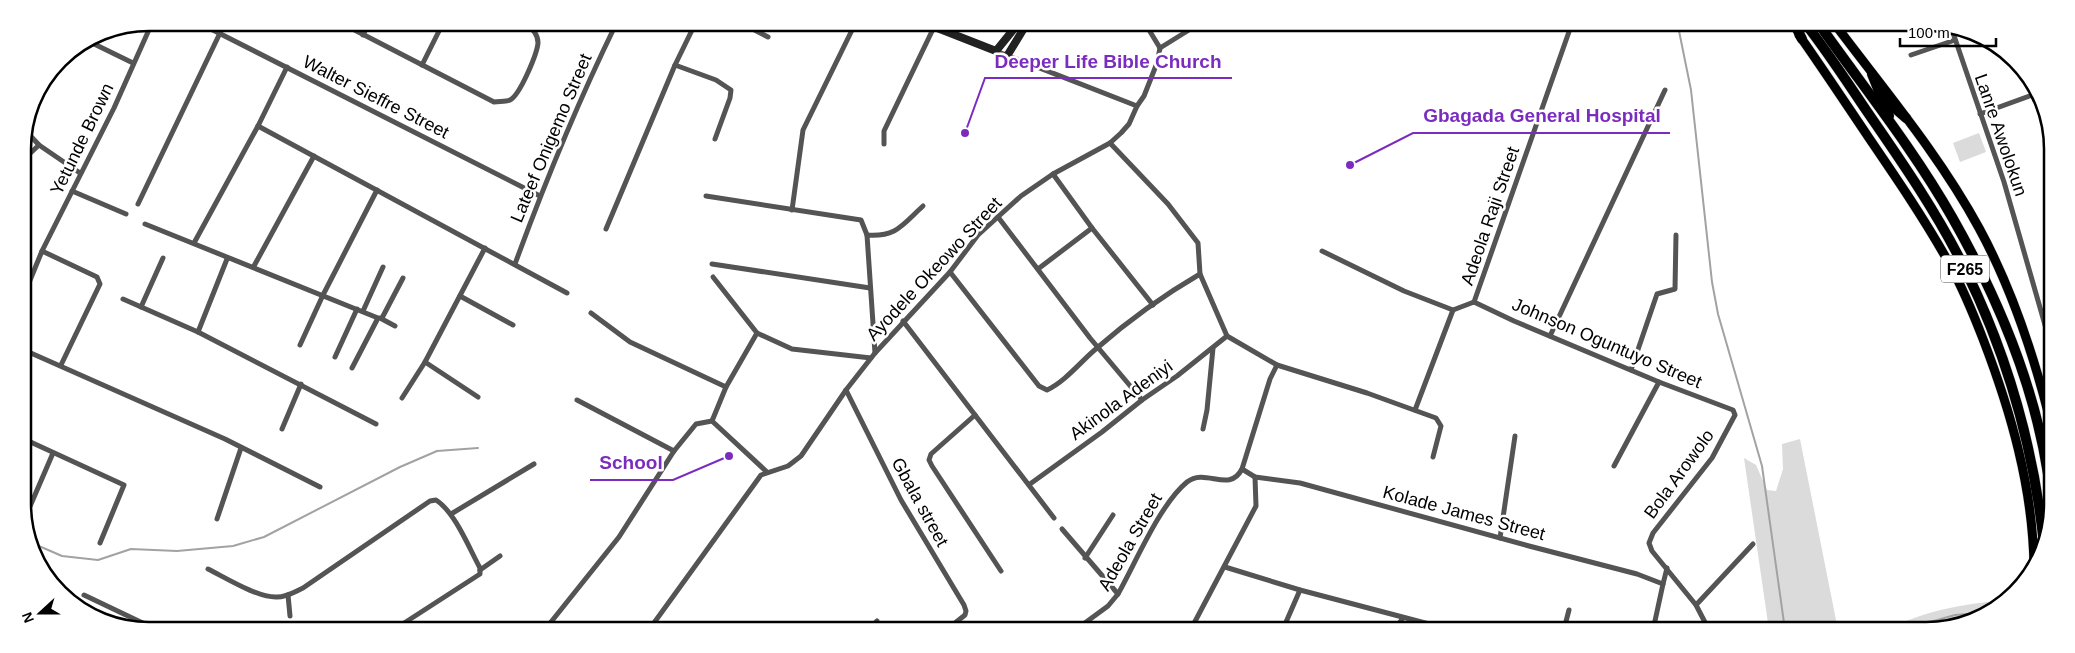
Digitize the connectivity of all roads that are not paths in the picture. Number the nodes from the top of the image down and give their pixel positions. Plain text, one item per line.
1 (148, 31) edge
2 (216, 31) edge
3 (356, 31) edge
4 (365, 31) edge
5 (439, 31) edge
6 (535, 31) edge
7 (613, 31) edge
8 (692, 31) edge
9 (756, 31) edge
10 (852, 31) edge
11 (929, 31) edge
12 (947, 31) edge
13 (1013, 31) edge
14 (1022, 31) edge
15 (1150, 31) edge
16 (1187, 31) edge
17 (1569, 31) edge
18 (1798, 31) edge
19 (1814, 31) edge
20 (1815, 31) edge
21 (1840, 31) edge
22 (220, 33) junction
23 (1953, 34) edge
24 (363, 35) junction
25 (768, 37) dead end
26 (1802, 39) joint
27 (1955, 40) junction
28 (95, 44) edge
29 (1160, 48) junction
30 (996, 51) junction
31 (1911, 55) dead end
32 (1007, 56) junction
33 (133, 63) junction
34 (422, 65) junction
35 (675, 65) junction
36 (287, 67) junction
37 (1872, 74) junction
38 (1862, 83) junction
39 (1665, 90) dead end
40 (2031, 96) edge
41 (1883, 97) junction
42 (1137, 106) junction
43 (1980, 114) junction
44 (1906, 118) junction
45 (258, 126) junction
46 (1892, 127) junction
47 (32, 137) edge
48 (715, 139) dead end
49 (1110, 143) junction
50 (39, 144) junction
51 (884, 144) dead end
52 (32, 151) edge
53 (314, 156) junction
54 (80, 173) junction
55 (1053, 174) junction
56 (376, 190) junction
57 (72, 191) junction
58 (540, 196) junction
59 (706, 196) dead end
60 (138, 204) dead end
61 (923, 206) dead end
62 (792, 210) junction
63 (126, 214) dead end
64 (998, 217) junction
65 (145, 224) dead end
66 (1092, 228) junction
67 (606, 229) dead end
68 (1676, 235) dead end
69 (867, 236) junction
70 (194, 243) junction
71 (485, 248) junction
72 (42, 251) junction
73 (1322, 251) dead end
74 (163, 258) dead end
75 (227, 258) junction
76 (515, 264) junction
77 (712, 264) dead end
78 (254, 266) junction
79 (383, 266) dead end
80 (1038, 269) junction
81 (950, 272) junction
82 (1200, 274) junction
83 (32, 276) edge
84 (713, 277) dead end
85 (403, 278) dead end
86 (870, 288) junction
87 (567, 293) dead end
88 (323, 295) junction
89 (460, 296) junction
90 (123, 299) dead end
91 (1474, 302) junction
92 (1153, 305) junction
93 (141, 307) junction
94 (357, 309) junction
95 (363, 310) junction
96 (1453, 310) junction
97 (591, 313) dead end
98 (380, 318) junction
99 (903, 321) junction
100 (2044, 322) edge
101 (513, 324) dead end
102 (395, 326) dead end
103 (198, 332) junction
104 (757, 333) junction
105 (1227, 336) junction
106 (1550, 336) junction
107 (300, 345) dead end
108 (1098, 347) junction
109 (1213, 348) junction
110 (31, 353) edge
111 (875, 353) junction
112 (335, 358) dead end
113 (871, 358) junction
114 (425, 362) junction
115 (1277, 365) junction
116 (61, 366) junction
117 (352, 368) dead end
118 (1631, 370) junction
119 (1659, 382) junction
120 (301, 384) junction
121 (726, 387) junction
122 (846, 390) junction
123 (478, 397) dead end
124 (402, 398) dead end
125 (2044, 399) edge
126 (577, 400) dead end
127 (1142, 400) junction
128 (1730, 408) joint
129 (1415, 410) junction
130 (975, 415) junction
131 (712, 421) junction
132 (376, 424) dead end
133 (282, 429) dead end
134 (1203, 429) dead end
135 (1515, 436) dead end
136 (31, 443) edge
137 (241, 448) junction
138 (674, 451) junction
139 (53, 453) junction
140 (2044, 454) edge
141 (1433, 457) dead end
142 (534, 464) dead end
143 (1614, 466) dead end
144 (1242, 469) junction
145 (767, 472) junction
146 (1255, 477) junction
147 (1030, 484) junction
148 (320, 487) dead end
149 (31, 504) edge
150 (451, 514) junction
151 (1113, 515) dead end
152 (1054, 518) dead end
153 (217, 519) dead end
154 (2042, 525) edge
155 (1062, 529) dead end
156 (1500, 538) junction
157 (100, 543) dead end
158 (1753, 544) dead end
159 (2033, 553) edge
160 (500, 556) dead end
161 (1085, 558) junction
162 (1225, 567) junction
163 (1667, 568) junction
164 (208, 569) dead end
165 (480, 570) junction
166 (1000, 571) dead end
167 (1663, 584) junction
168 (1300, 590) junction
169 (1118, 594) junction
170 (84, 595) dead end
171 (288, 595) junction
172 (1696, 604) junction
173 (1569, 610) dead end
174 (290, 616) dead end
175 (1403, 618) junction
176 (139, 621) edge
177 (1087, 621) edge
178 (1195, 621) edge
179 (1286, 621) edge
180 (1401, 621) edge
181 (1416, 621) edge
182 (1566, 621) edge
183 (1655, 621) edge
184 (1705, 621) edge
185 (406, 622) edge
186 (551, 622) edge
187 (656, 622) edge
188 (957, 622) edge

1 - 33 street, Yetunde Brown
2 - 22 street, Walter Sieffre Street
3 - 24 street
4 - 24 street
5 - 34 street
6 - 34 street
7 - 58 street, Lateef Onigemo Street
8 - 35 street
9 - 25 street
10 - 62 street
11 - 51 street
12 - 30 main road
13 - 30 main road
14 - 32 main road
15 - 29 street
16 - 29 street
17 - 91 street, Adeola Raji Street
18 - 26 highway
19 - 154 highway, F265
20 - 38 highway, F265
21 - 37 main road
22 - 36 street, Walter Sieffre Street
22 - 60 street
23 - 27 street, Lanre Awolokun
24 - 34 street
26 - 159 main road
27 - 31 street
27 - 43 street, Lanre Awolokun
28 - 33 street
29 - 42 street, Ayodele Okeowo Street
30 - 32 street
32 - 42 street
33 - 54 street, Yetunde Brown
35 - 48 street
35 - 67 street
36 - 45 street
36 - 58 street, Walter Sieffre Street
37 - 41 highway
37 - 44 main road
38 - 41 highway
38 - 46 highway, F265
39 - 106 street
40 - 43 street
41 - 44 highway
41 - 46 highway
42 - 49 street, Ayodele Okeowo Street
43 - 100 street, Lanre Awolokun
44 - 125 main road
45 - 53 street
45 - 70 street
46 - 140 highway, F265
47 - 50 street
49 - 55 street, Ayodele Okeowo Street
49 - 82 street
50 - 52 street
50 - 54 street
53 - 56 street
53 - 78 street
54 - 57 street, Yetunde Brown
55 - 64 street, Ayodele Okeowo Street
55 - 66 street
56 - 71 street
56 - 88 street
57 - 63 street
57 - 72 street, Yetunde Brown
58 - 76 street, Lateef Onigemo Street
59 - 62 street
61 - 69 street
62 - 69 street
64 - 80 street
64 - 81 street, Ayodele Okeowo Street
65 - 70 street
66 - 80 street
66 - 92 street
68 - 118 street
69 - 86 street
70 - 75 street
71 - 76 street
71 - 89 street
72 - 83 street, Yetunde Brown
72 - 116 street
73 - 96 street
74 - 93 street
75 - 78 street
75 - 103 street
76 - 87 street
77 - 86 street
78 - 88 street
79 - 95 street
80 - 108 street
81 - 99 street, Ayodele Okeowo Street
81 - 108 street
82 - 92 street
82 - 105 street
84 - 104 street
85 - 98 street
86 - 111 street
88 - 94 street
88 - 107 street
89 - 101 street
89 - 114 street
90 - 93 street
91 - 96 street
91 - 106 street, Johnson Oguntuyo Street
92 - 108 street
93 - 103 street
94 - 95 street
94 - 112 street
95 - 98 street
96 - 129 street
97 - 121 street
98 - 102 street
98 - 117 street
99 - 111 street, Ayodele Okeowo Street
99 - 130 street
103 - 120 street
104 - 113 street
104 - 121 street
105 - 109 street, Akinola Adeniyi
105 - 115 street
106 - 118 street, Johnson Oguntuyo Street
108 - 127 street
109 - 127 street, Akinola Adeniyi
109 - 134 street
110 - 116 street
111 - 113 street, Ayodele Okeowo Street
113 - 122 street, Ayodele Okeowo Street
114 - 123 street
114 - 124 street
115 - 129 street
115 - 144 street
116 - 137 street
118 - 119 street, Johnson Oguntuyo Street
119 - 128 street, Johnson Oguntuyo Street
119 - 143 street
120 - 132 street
120 - 133 street
121 - 131 street
122 - 145 street, Ayodele Okeowo Street
122 - 188 street, Gbala street
126 - 138 street
127 - 147 street, Akinola Adeniyi
128 - 163 street, Bola Arowolo
129 - 141 street
130 - 147 street
130 - 166 street
131 - 138 street
131 - 145 street
135 - 156 street
136 - 139 street
137 - 148 street
137 - 153 street
138 - 186 street
139 - 149 street
139 - 157 street
142 - 150 street
144 - 146 street, Kolade James Street
144 - 169 street, Adeola Street
145 - 187 street
146 - 156 street, Kolade James Street
146 - 162 street
147 - 152 street
150 - 165 street
150 - 171 street
151 - 161 street
155 - 161 street
156 - 167 street, Kolade James Street
158 - 172 street
160 - 165 street
161 - 169 street
162 - 168 street
162 - 178 street
163 - 167 street
163 - 172 street, Bola Arowolo
164 - 171 street
165 - 185 street
167 - 183 street
168 - 175 street
168 - 179 street
169 - 177 street, Adeola Street
170 - 176 street
171 - 174 street
172 - 184 street, Bola Arowolo
173 - 182 street
175 - 180 street
175 - 181 street

